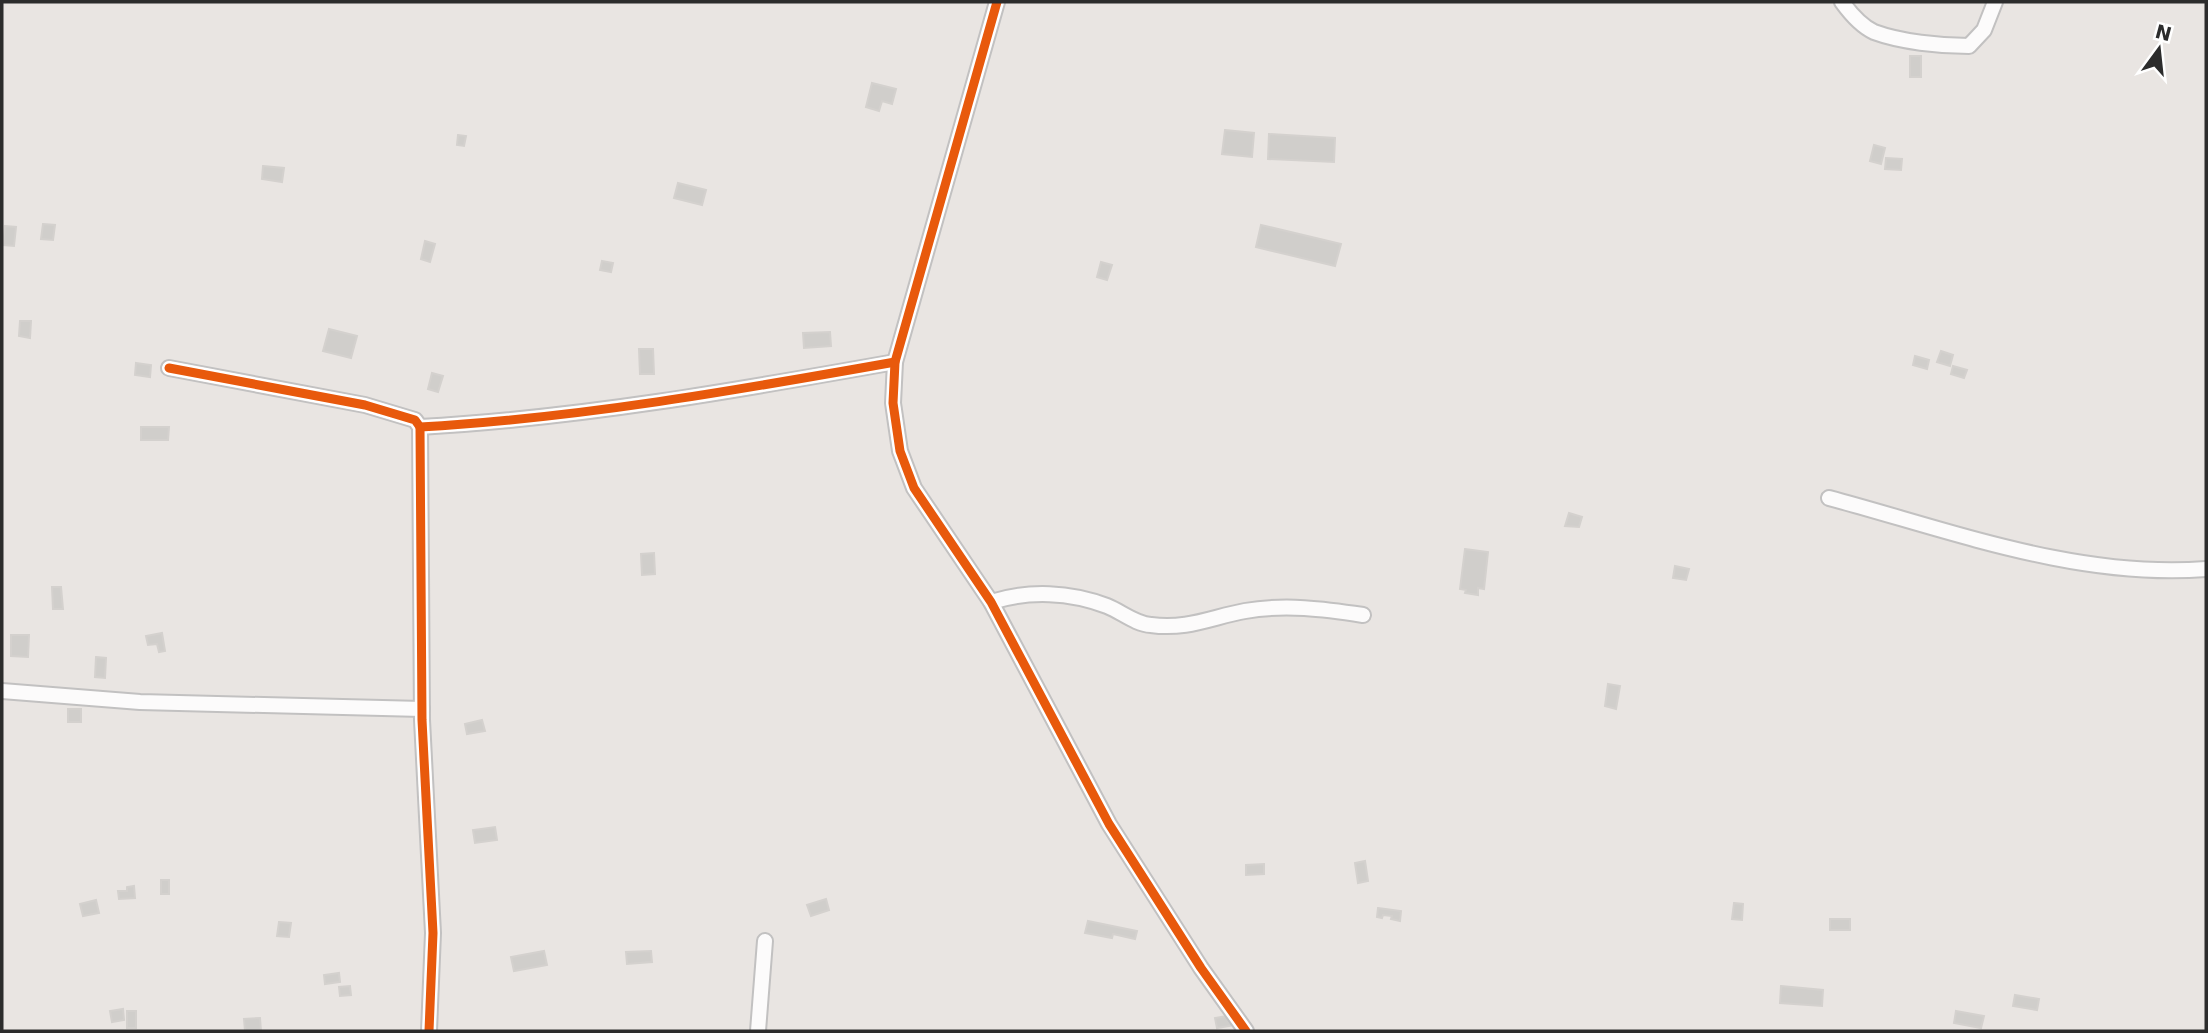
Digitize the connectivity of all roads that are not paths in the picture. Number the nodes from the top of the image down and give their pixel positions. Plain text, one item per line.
1 (997, 2) edge
2 (1842, 2) edge
3 (1995, 2) edge
4 (895, 362) junction
5 (169, 368) dead end
6 (420, 428) junction
7 (1829, 498) dead end
8 (2206, 569) edge
9 (992, 602) junction
10 (1363, 615) dead end
11 (2, 691) edge
12 (422, 709) junction
13 (765, 940) dead end
14 (429, 1031) edge
15 (758, 1031) edge
16 (1246, 1031) edge

1 - 4 street
2 - 3 street
4 - 6 street
4 - 9 street
5 - 6 street
6 - 12 street
7 - 8 street
9 - 10 street
9 - 16 street
11 - 12 street
12 - 14 street
13 - 15 street

